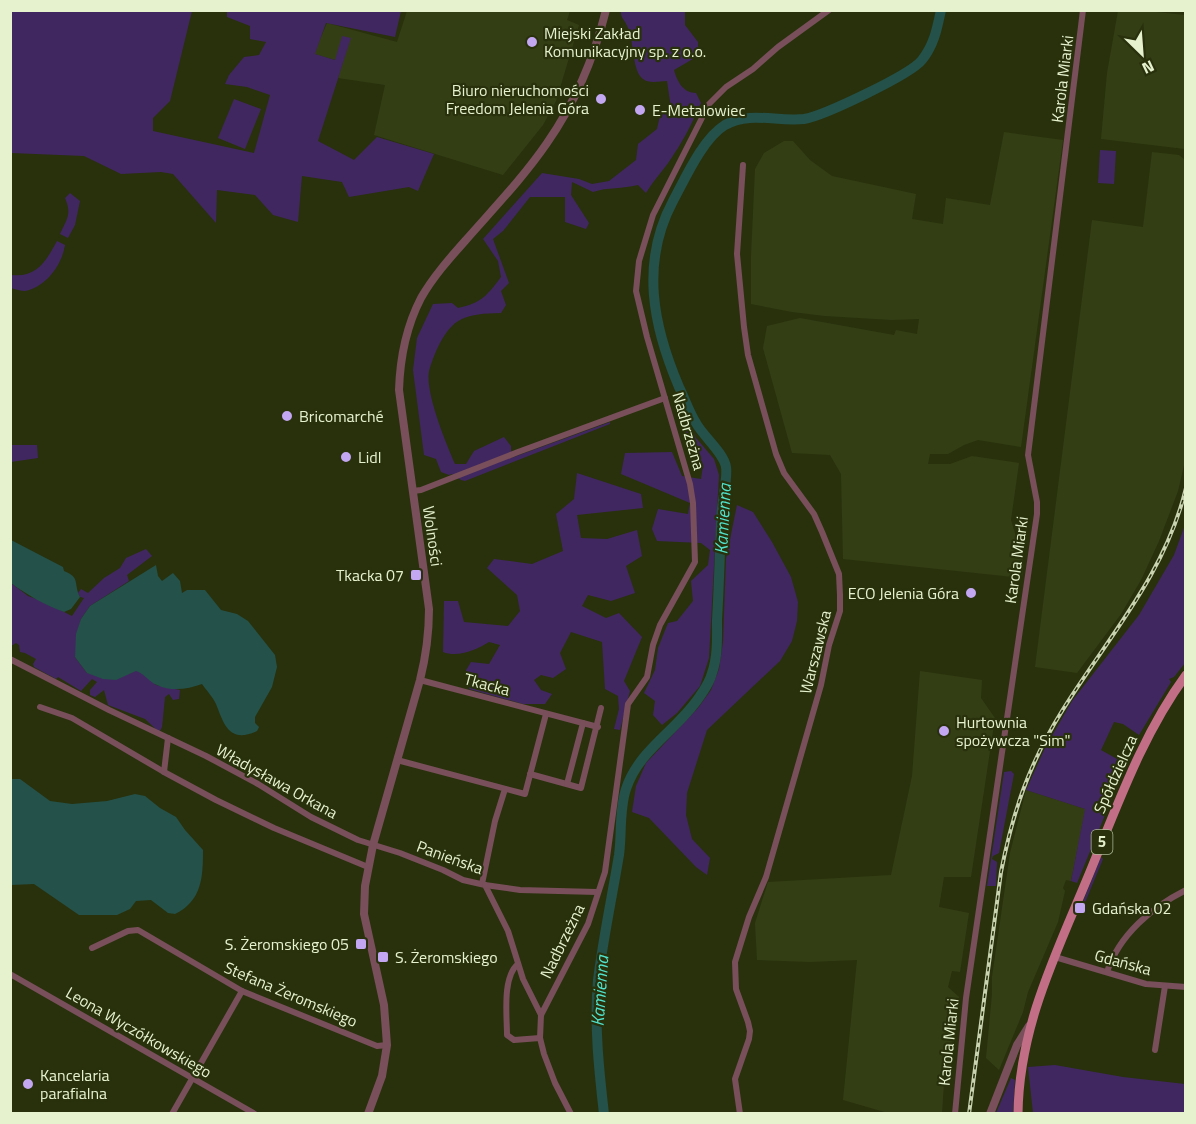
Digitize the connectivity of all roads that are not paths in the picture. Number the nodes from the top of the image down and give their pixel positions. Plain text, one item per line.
1 (606, 10) edge
2 (829, 10) edge
3 (1083, 10) edge
4 (743, 165) dead end
5 (665, 398) junction
6 (413, 492) junction
7 (10, 659) edge
8 (1185, 675) edge
9 (420, 680) junction
10 (40, 707) dead end
11 (602, 708) dead end
12 (546, 714) junction
13 (583, 723) junction
14 (598, 727) junction
15 (168, 738) junction
16 (397, 760) junction
17 (164, 772) junction
18 (530, 774) junction
19 (567, 784) junction
20 (505, 789) junction
21 (373, 845) junction
22 (368, 867) junction
23 (483, 884) junction
24 (1185, 890) edge
25 (597, 892) junction
26 (92, 948) dead end
27 (1055, 957) junction
28 (518, 964) junction
29 (1107, 972) junction
30 (10, 974) edge
31 (1165, 986) junction
32 (1185, 987) edge
33 (242, 991) junction
34 (541, 1015) junction
35 (1030, 1025) junction
36 (540, 1038) junction
37 (387, 1045) junction
38 (1155, 1050) dead end
39 (192, 1077) junction
40 (172, 1113) edge
41 (255, 1113) edge
42 (368, 1113) edge
43 (572, 1113) edge
44 (740, 1113) edge
45 (955, 1113) edge
46 (990, 1113) edge
47 (1018, 1113) edge

1 - 6 street, Wolności
2 - 5 street, Nadbrzeżna
3 - 45 street, Karola Miarki
4 - 44 street, Warszawska
5 - 6 street
5 - 25 street, Nadbrzeżna
6 - 9 street, Wolności
7 - 15 street, Władysława Orkana
8 - 27 main road, Spółdzielcza / 5
9 - 12 street, Tkacka
9 - 16 street, Wolności
10 - 17 street
11 - 14 street
12 - 13 street, Tkacka
12 - 18 street
13 - 14 street, Tkacka
13 - 19 street
14 - 19 street
15 - 17 street
15 - 21 street, Władysława Orkana
16 - 20 street
16 - 21 street, Wolności
17 - 22 street
18 - 19 street
18 - 20 street
20 - 23 street
21 - 22 street, Wolności
21 - 23 street, Panieńska
22 - 37 street, Wolności
23 - 25 street
23 - 28 street, Panieńska
24 - 29 street
25 - 34 street, Nadbrzeżna
26 - 33 street, Stefana Żeromskiego
27 - 29 street, Gdańska
27 - 35 main road, Spółdzielcza / 5
28 - 34 street, Panieńska
28 - 36 street
29 - 31 street, Gdańska
30 - 39 street, Leona Wyczółkowskiego
31 - 32 street, Gdańska
31 - 38 street
33 - 37 street, Stefana Żeromskiego
33 - 39 street
34 - 36 street, Nadbrzeżna
35 - 46 street
35 - 47 main road, 5
36 - 43 street, Nadbrzeżna
37 - 42 street, Wolności
39 - 40 street
39 - 41 street, Leona Wyczółkowskiego

